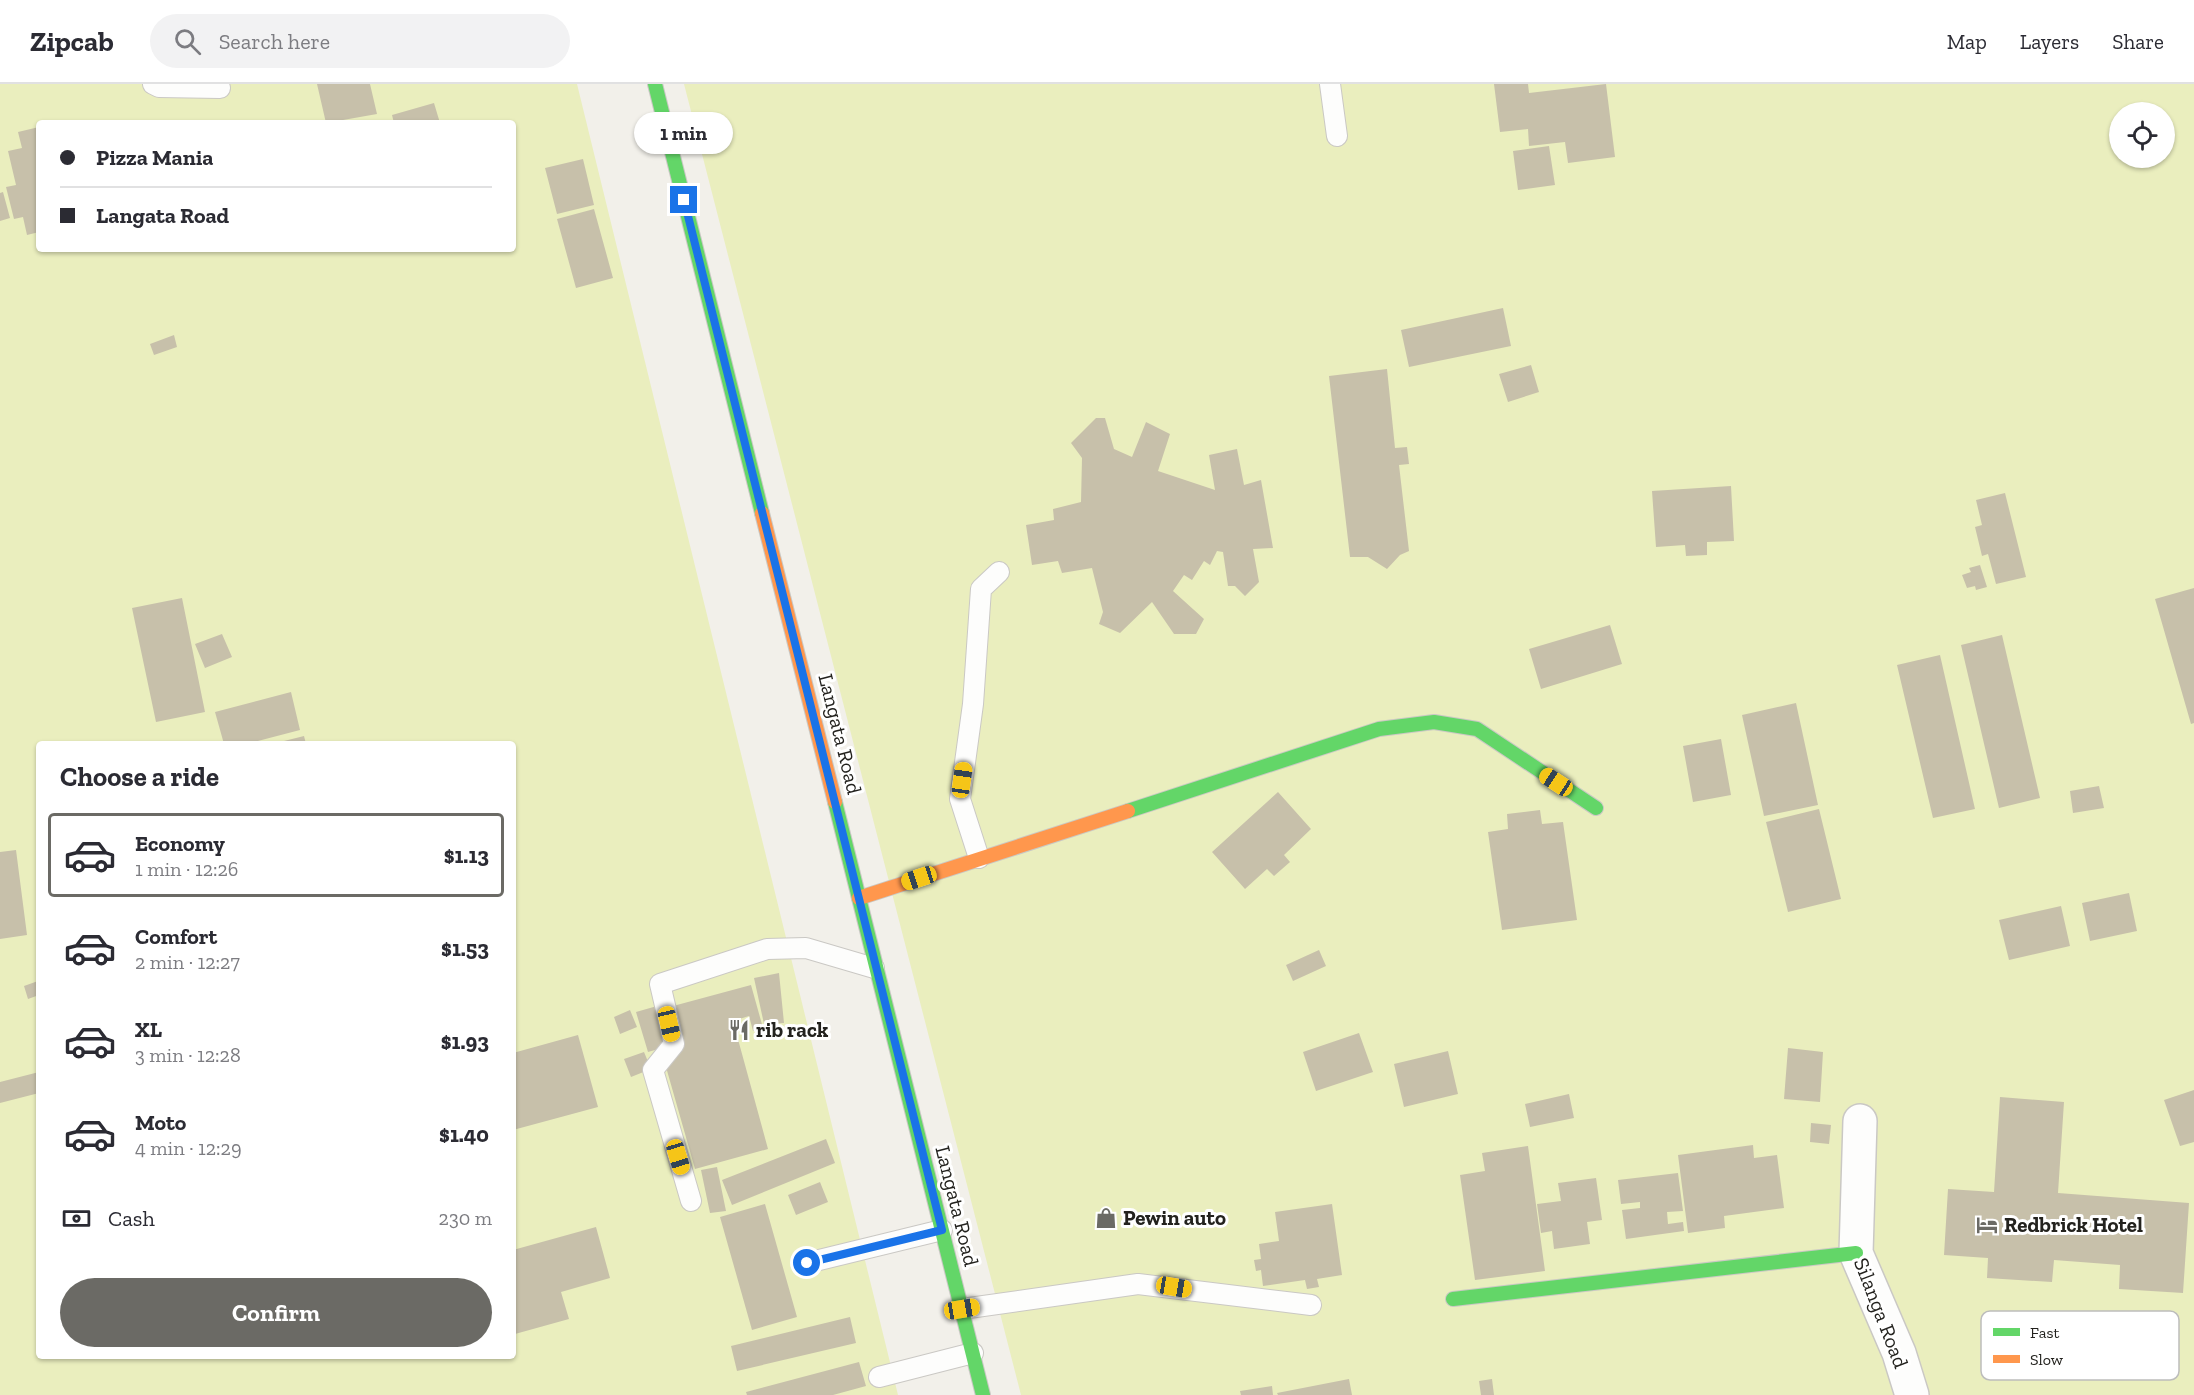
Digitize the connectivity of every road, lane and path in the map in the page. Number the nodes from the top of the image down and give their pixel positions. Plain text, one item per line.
1 (153, 84) edge
2 (655, 84) edge
3 (1330, 84) edge
4 (219, 88) dead end
5 (1337, 136) dead end
6 (999, 572) dead end
7 (1596, 808) dead end
8 (979, 858) junction
9 (859, 898) junction
10 (874, 968) junction
11 (1860, 1121) dead end
12 (691, 1201) dead end
13 (942, 1230) junction
14 (1856, 1253) junction
15 (807, 1263) dead end
16 (1453, 1299) dead end
17 (1311, 1305) dead end
18 (962, 1309) junction
19 (973, 1353) junction
20 (879, 1377) dead end
21 (983, 1395) edge
22 (1912, 1395) edge

1 - 4 lane
2 - 9 main road, Langata Road
3 - 5 lane
6 - 8 lane
7 - 8 main road
8 - 9 main road
9 - 10 main road, Langata Road
10 - 12 lane
10 - 13 main road, Langata Road
11 - 14 street, Silanga Road
13 - 15 lane
13 - 18 main road, Langata Road
14 - 16 main road
14 - 22 street, Silanga Road
17 - 18 lane
18 - 19 main road, Langata Road
19 - 20 lane
19 - 21 main road, Langata Road

